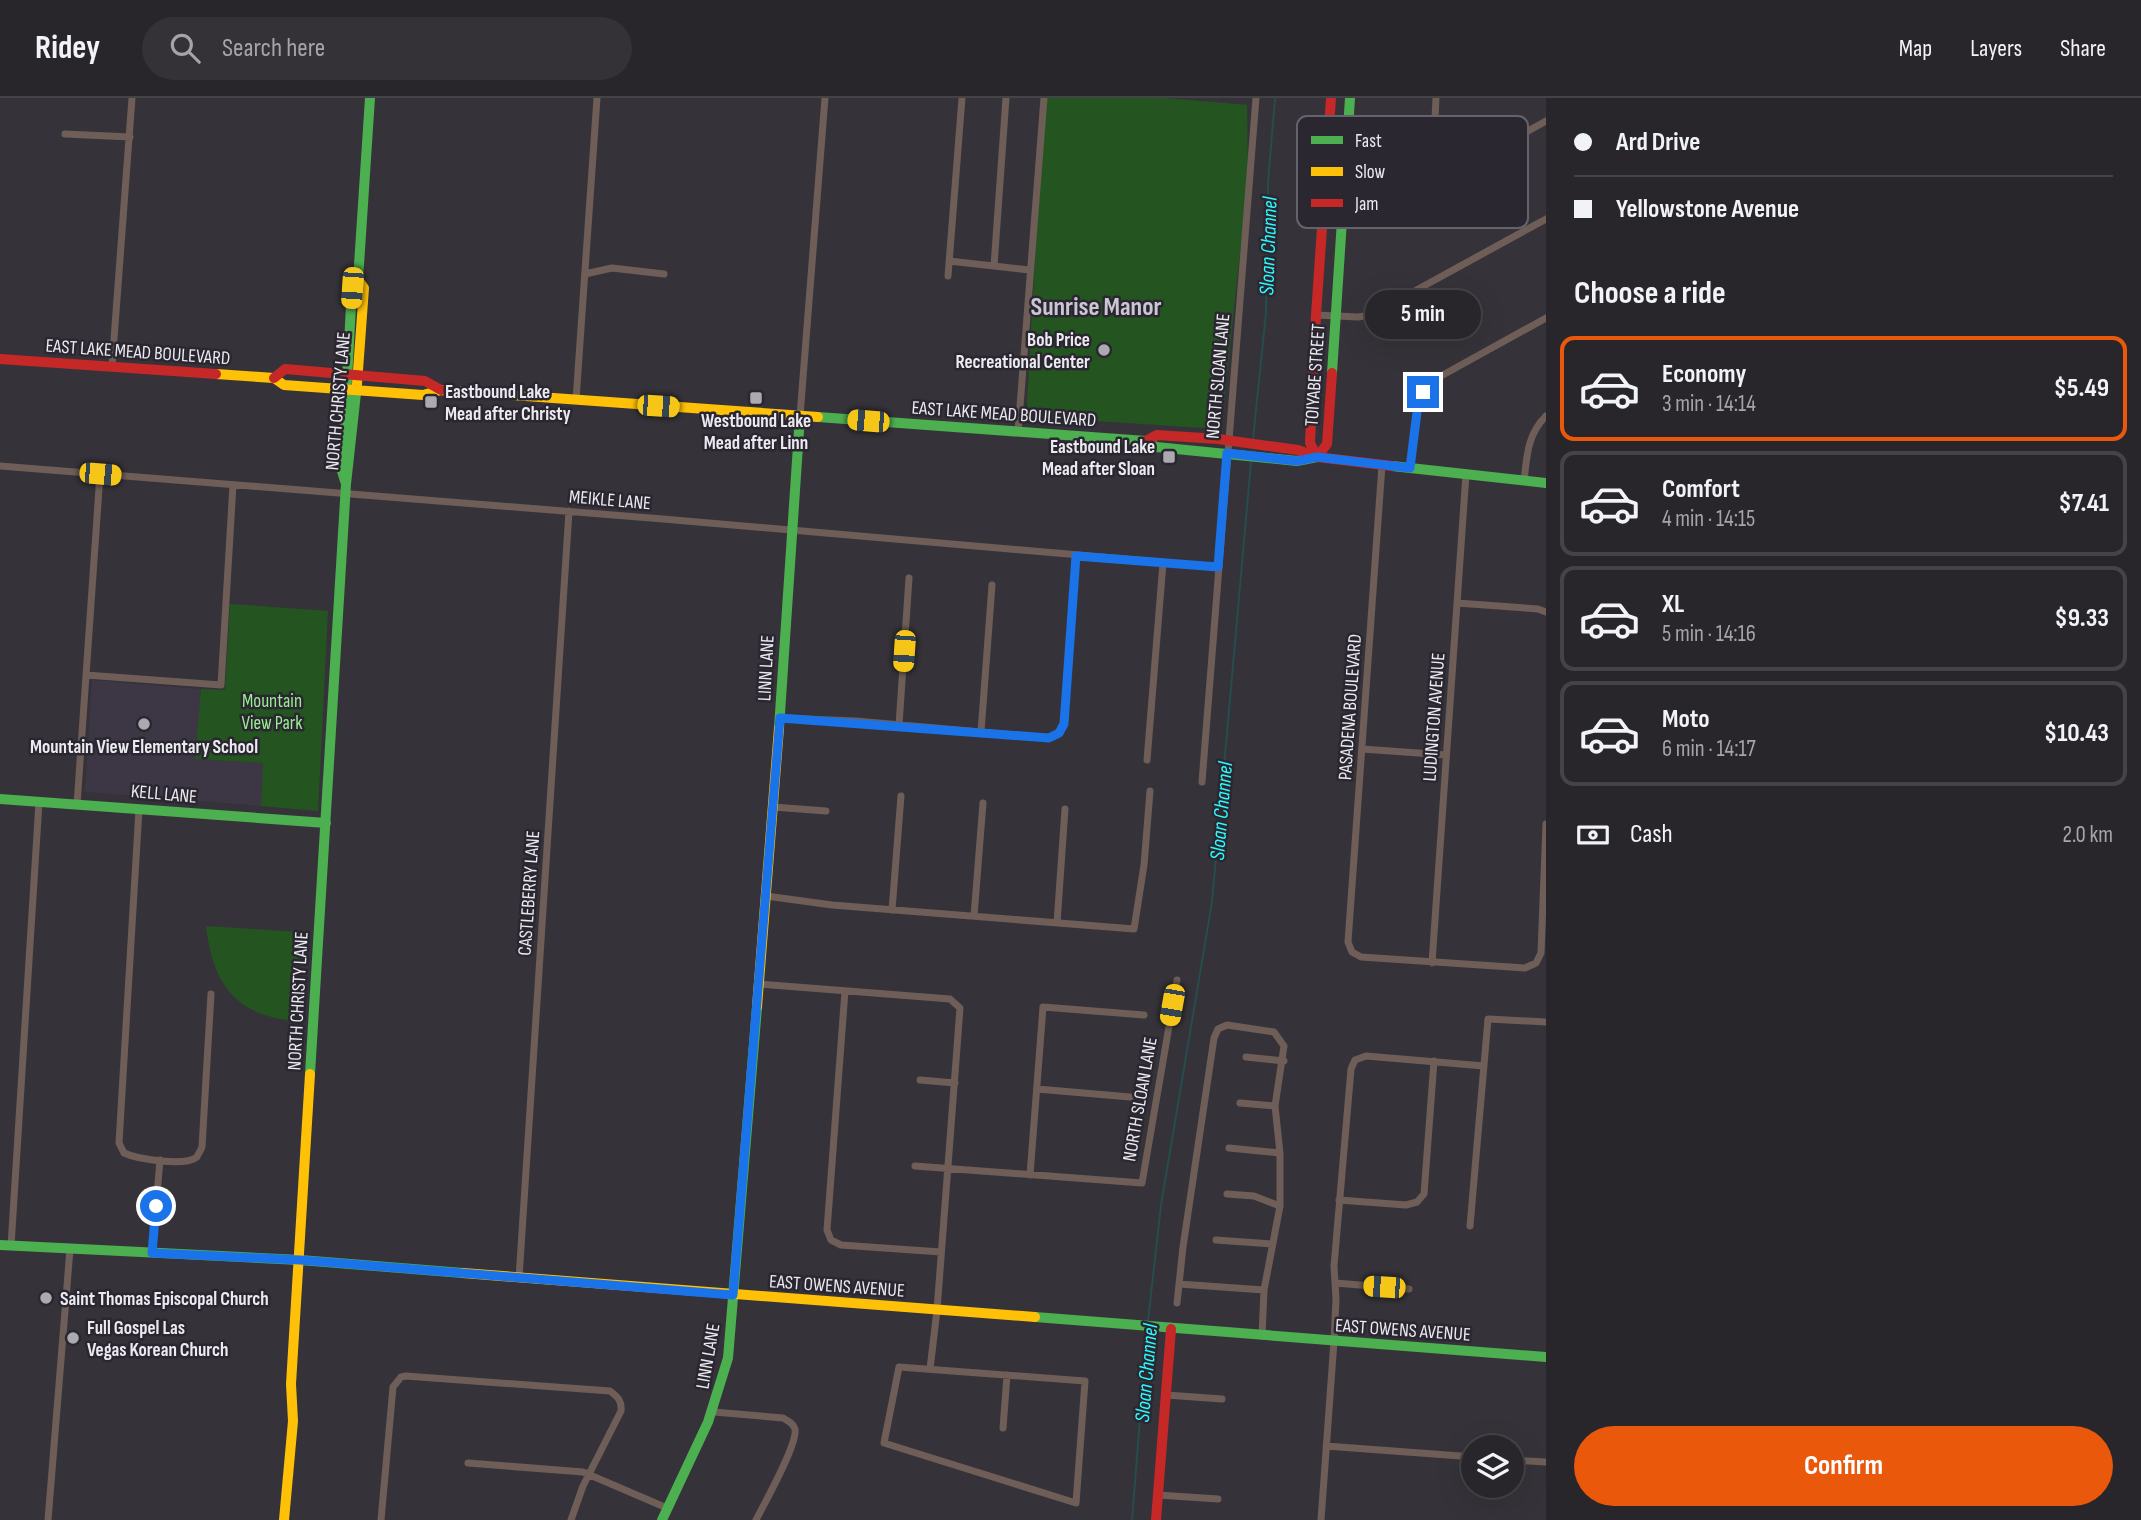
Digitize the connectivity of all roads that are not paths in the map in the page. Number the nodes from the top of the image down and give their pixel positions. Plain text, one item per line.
1 (132, 98) edge
2 (370, 98) edge
3 (597, 98) edge
4 (825, 98) edge
5 (962, 98) edge
6 (1006, 98) edge
7 (1044, 98) edge
8 (1256, 98) edge
9 (1331, 98) edge
10 (1350, 98) edge
11 (1436, 98) edge
12 (1330, 116) edge
13 (1349, 116) edge
14 (1435, 116) edge
15 (1546, 121) edge
16 (1528, 131) edge
17 (65, 134) dead end
18 (130, 137) junction
19 (1546, 219) edge
20 (1322, 228) edge
21 (1342, 228) edge
22 (949, 261) junction
23 (994, 266) junction
24 (1029, 270) junction
25 (585, 274) junction
26 (664, 274) dead end
27 (948, 276) dead end
28 (1316, 315) junction
29 (1336, 316) junction
30 (1546, 318) edge
31 (0, 359) edge
32 (112, 366) junction
33 (352, 375) junction
34 (274, 378) junction
35 (351, 390) junction
36 (441, 390) junction
37 (576, 400) junction
38 (800, 416) junction
39 (1546, 416) edge
40 (1017, 432) junction
41 (1146, 441) junction
42 (1228, 441) junction
43 (1267, 452) junction
44 (1227, 453) junction
45 (1317, 457) junction
46 (1381, 465) junction
47 (0, 466) edge
48 (1410, 468) junction
49 (100, 474) junction
50 (1466, 474) junction
51 (1524, 481) junction
52 (1546, 483) edge
53 (233, 485) junction
54 (345, 489) junction
55 (569, 511) junction
56 (791, 532) junction
57 (1076, 556) junction
58 (1163, 563) junction
59 (1218, 567) junction
60 (909, 578) dead end
61 (992, 586) dead end
62 (1457, 603) junction
63 (1546, 612) edge
64 (86, 676) junction
65 (780, 718) junction
66 (899, 725) junction
67 (981, 732) junction
68 (1362, 749) junction
69 (1446, 755) junction
70 (1147, 760) dead end
71 (1202, 782) dead end
72 (1150, 791) dead end
73 (901, 796) dead end
74 (0, 799) edge
75 (38, 802) junction
76 (984, 803) dead end
77 (77, 805) junction
78 (773, 807) junction
79 (139, 809) junction
80 (1065, 809) dead end
81 (826, 811) dead end
82 (326, 823) junction
83 (1546, 824) edge
84 (766, 896) junction
85 (892, 910) junction
86 (974, 916) junction
87 (1057, 923) junction
88 (1432, 963) junction
89 (1177, 979) dead end
90 (760, 984) junction
91 (845, 991) junction
92 (211, 994) dead end
93 (1144, 1015) dead end
94 (1546, 1022) edge
95 (1246, 1057) dead end
96 (1284, 1060) junction
97 (1434, 1061) junction
98 (1484, 1066) junction
99 (920, 1080) dead end
100 (955, 1083) junction
101 (1037, 1090) junction
102 (1130, 1097) dead end
103 (1240, 1103) dead end
104 (1275, 1106) junction
105 (1229, 1149) dead end
106 (1280, 1153) junction
107 (160, 1160) junction
108 (915, 1166) dead end
109 (948, 1168) junction
110 (1030, 1175) junction
111 (1227, 1194) dead end
112 (1339, 1200) junction
113 (1280, 1206) junction
114 (1470, 1226) dead end
115 (1216, 1240) dead end
116 (1272, 1244) junction
117 (6, 1246) edge
118 (70, 1249) junction
119 (941, 1252) junction
120 (152, 1253) junction
121 (300, 1260) junction
122 (519, 1278) junction
123 (1335, 1283) junction
124 (1179, 1284) junction
125 (1409, 1289) dead end
126 (1264, 1290) junction
127 (733, 1295) junction
128 (1177, 1303) dead end
129 (937, 1310) junction
130 (1171, 1329) junction
131 (1262, 1336) junction
132 (1334, 1341) junction
133 (1546, 1357) edge
134 (930, 1369) junction
135 (1007, 1375) junction
136 (1166, 1395) junction
137 (1222, 1399) dead end
138 (714, 1412) junction
139 (1003, 1428) dead end
140 (1326, 1446) junction
141 (1461, 1456) edge
142 (1524, 1461) edge
143 (1546, 1462) edge
144 (468, 1463) dead end
145 (590, 1473) junction
146 (1158, 1495) junction
147 (1218, 1499) dead end
148 (667, 1508) junction
149 (48, 1520) edge
150 (284, 1520) edge
151 (382, 1520) edge
152 (571, 1520) edge
153 (662, 1520) edge
154 (756, 1520) edge
155 (1156, 1520) edge
156 (1321, 1520) edge

1 - 18 street
2 - 33 street, NORTH CHRISTY LANE
3 - 25 street
4 - 38 street, LINN LANE
5 - 22 street
6 - 23 street
7 - 24 street
8 - 42 street, NORTH SLOAN LANE
9 - 12 street, TOIYABE STREET
10 - 13 street, TOIYABE STREET
11 - 14 street
15 - 16 street
17 - 18 street
18 - 32 street
19 - 29 street
20 - 28 street, TOIYABE STREET
21 - 29 street, TOIYABE STREET
22 - 23 street
22 - 27 street
23 - 24 street
24 - 40 street
25 - 26 street
25 - 37 street
28 - 29 street
28 - 45 street, TOIYABE STREET
29 - 45 street, TOIYABE STREET
30 - 48 street
31 - 32 street, EAST LAKE MEAD BOULEVARD
32 - 34 street, EAST LAKE MEAD BOULEVARD
33 - 34 street, EAST LAKE MEAD BOULEVARD
33 - 35 street, NORTH CHRISTY LANE
33 - 36 street, EAST LAKE MEAD BOULEVARD
34 - 35 street, EAST LAKE MEAD BOULEVARD
35 - 36 street, EAST LAKE MEAD BOULEVARD
35 - 54 street, NORTH CHRISTY LANE
36 - 37 street, EAST LAKE MEAD BOULEVARD
37 - 38 street, EAST LAKE MEAD BOULEVARD
38 - 40 street, EAST LAKE MEAD BOULEVARD
38 - 56 street, LINN LANE
39 - 51 street
40 - 41 street, EAST LAKE MEAD BOULEVARD
41 - 42 street, EAST LAKE MEAD BOULEVARD
41 - 44 street, EAST LAKE MEAD BOULEVARD
42 - 43 street, EAST LAKE MEAD BOULEVARD
42 - 44 street, NORTH SLOAN LANE
43 - 44 street, EAST LAKE MEAD BOULEVARD
43 - 45 street, EAST LAKE MEAD BOULEVARD
44 - 59 street, NORTH SLOAN LANE
45 - 46 street, EAST LAKE MEAD BOULEVARD
46 - 48 street, EAST LAKE MEAD BOULEVARD
46 - 68 street, PASADENA BOULEVARD
47 - 49 street, MEIKLE LANE
48 - 50 street, EAST LAKE MEAD BOULEVARD
49 - 53 street, MEIKLE LANE
49 - 64 street
50 - 51 street, EAST LAKE MEAD BOULEVARD
50 - 62 street, LUDINGTON AVENUE
51 - 52 street, EAST LAKE MEAD BOULEVARD
53 - 54 street, MEIKLE LANE
53 - 64 street
54 - 55 street, MEIKLE LANE
54 - 82 street, NORTH CHRISTY LANE
55 - 56 street, MEIKLE LANE
55 - 122 street, CASTLEBERRY LANE
56 - 57 street, MEIKLE LANE
56 - 65 street, LINN LANE
57 - 58 street, MEIKLE LANE
57 - 67 street
58 - 59 street, MEIKLE LANE
58 - 70 street
59 - 71 street, NORTH SLOAN LANE
60 - 66 street
61 - 67 street
62 - 63 street
62 - 69 street, LUDINGTON AVENUE
64 - 77 street
65 - 66 street
65 - 78 street, LINN LANE
66 - 67 street
68 - 69 street
68 - 88 street, PASADENA BOULEVARD
69 - 88 street, LUDINGTON AVENUE
72 - 87 street
73 - 85 street
74 - 75 street, KELL LANE
75 - 77 street, KELL LANE
75 - 117 street
76 - 86 street
77 - 79 street, KELL LANE
78 - 81 street
78 - 84 street, LINN LANE
79 - 82 street, KELL LANE
79 - 107 street
80 - 87 street
82 - 121 street, NORTH CHRISTY LANE
83 - 88 street
84 - 85 street
84 - 90 street, LINN LANE
85 - 86 street
86 - 87 street
89 - 110 street, NORTH SLOAN LANE
90 - 91 street
90 - 127 street, LINN LANE
91 - 100 street
91 - 119 street
92 - 107 street
93 - 101 street
94 - 98 street
95 - 96 street
96 - 104 street
96 - 124 street
97 - 98 street
97 - 112 street
97 - 112 street
98 - 114 street
99 - 100 street
100 - 109 street
101 - 102 street
101 - 110 street
103 - 104 street
104 - 106 street
105 - 106 street
106 - 113 street
107 - 120 street
108 - 109 street
109 - 110 street
109 - 119 street
111 - 113 street
112 - 123 street
113 - 116 street
115 - 116 street
116 - 126 street
117 - 118 street, EAST OWENS AVENUE
118 - 120 street, EAST OWENS AVENUE
118 - 149 street
119 - 129 street
120 - 121 street, EAST OWENS AVENUE
121 - 122 street, EAST OWENS AVENUE
121 - 150 street, NORTH CHRISTY LANE
122 - 127 street, EAST OWENS AVENUE
123 - 125 street
123 - 132 street
124 - 126 street
124 - 128 street
126 - 131 street
127 - 129 street, EAST OWENS AVENUE
127 - 138 street, LINN LANE
129 - 130 street, EAST OWENS AVENUE
129 - 134 street
130 - 131 street, EAST OWENS AVENUE
130 - 136 street
131 - 132 street, EAST OWENS AVENUE
132 - 133 street, EAST OWENS AVENUE
132 - 140 street
134 - 135 street
134 - 135 street
135 - 139 street
136 - 137 street
136 - 146 street
138 - 148 street, LINN LANE
138 - 154 street
140 - 141 street
140 - 156 street
142 - 143 street
144 - 145 street
145 - 148 street
145 - 151 street
145 - 152 street
146 - 147 street
146 - 155 street
148 - 153 street, LINN LANE

